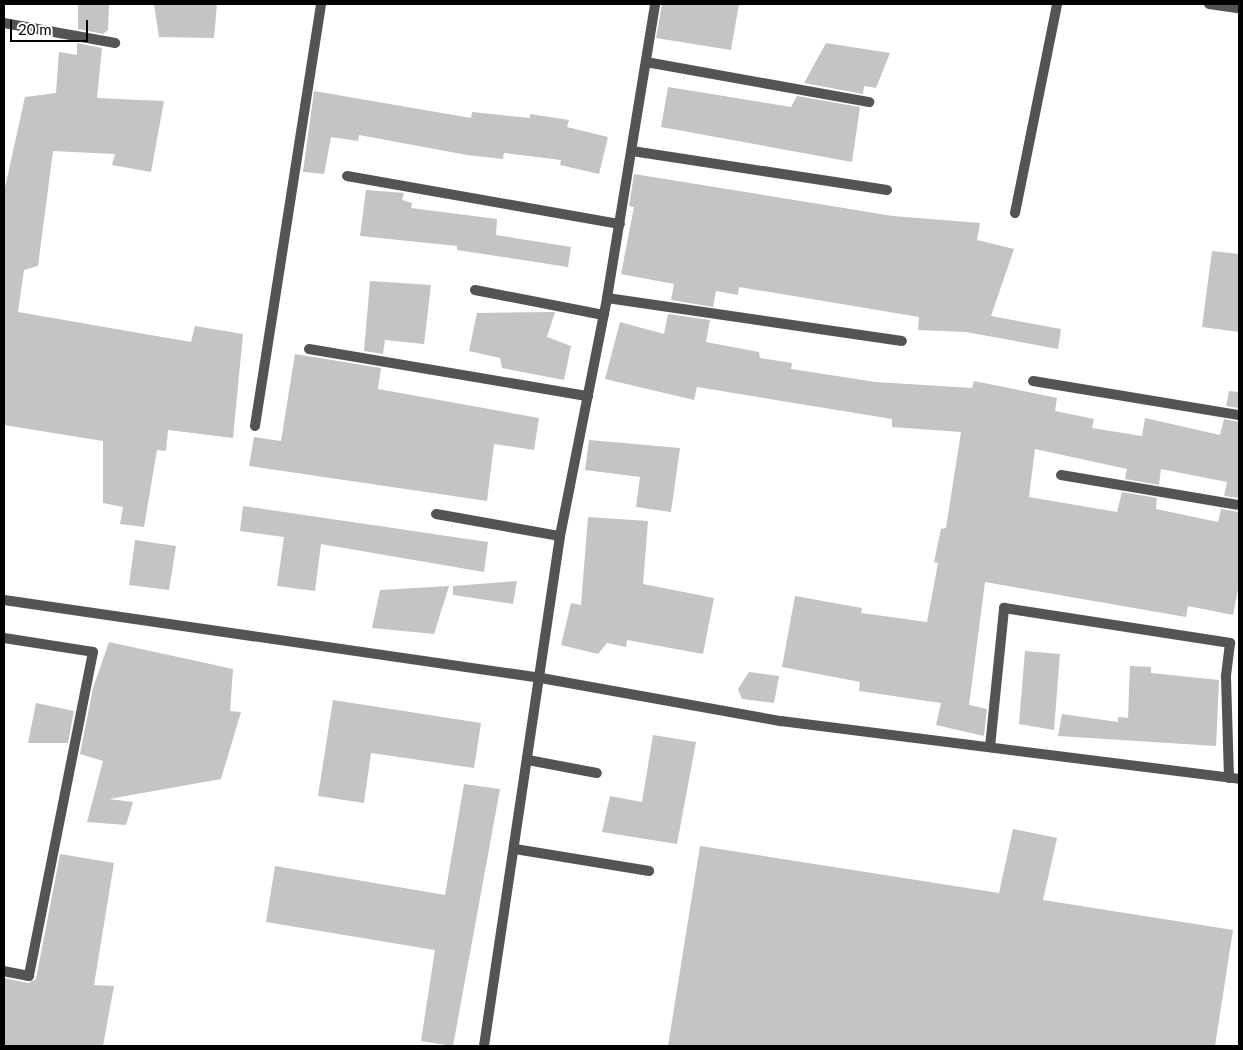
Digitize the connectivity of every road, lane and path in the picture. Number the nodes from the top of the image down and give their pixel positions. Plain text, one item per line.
1 (321, 4) edge
2 (656, 4) edge
3 (1057, 4) edge
4 (1209, 4) edge
5 (1239, 8) edge
6 (4, 24) edge
7 (115, 43) dead end
8 (646, 62) junction
9 (869, 102) dead end
10 (632, 151) junction
11 (347, 176) dead end
12 (887, 190) dead end
13 (1015, 213) dead end
14 (620, 224) junction
15 (475, 290) dead end
16 (608, 298) junction
17 (604, 315) junction
18 (902, 341) dead end
19 (308, 349) dead end
20 (1033, 381) dead end
21 (588, 396) junction
22 (1239, 415) edge
23 (255, 426) dead end
24 (1061, 475) dead end
25 (1239, 505) edge
26 (436, 514) dead end
27 (560, 536) junction
28 (4, 600) edge
29 (4, 638) edge
30 (541, 678) junction
31 (990, 747) junction
32 (528, 760) junction
33 (597, 773) dead end
34 (1234, 779) edge
35 (515, 849) junction
36 (649, 871) dead end
37 (4, 970) edge
38 (484, 1046) edge

1 - 23 street
2 - 8 street
3 - 13 street
4 - 5 street
6 - 7 street
8 - 9 street
8 - 10 street
10 - 12 street
10 - 14 street
11 - 14 street
14 - 16 street
15 - 17 street
16 - 17 street
16 - 18 street
17 - 21 street
19 - 21 street
20 - 22 street
21 - 27 street
24 - 25 street
26 - 27 street
27 - 30 street
28 - 30 street
29 - 37 street
30 - 31 street
30 - 32 street
31 - 34 street
31 - 34 street
32 - 33 street
32 - 35 street
35 - 36 street
35 - 38 street

